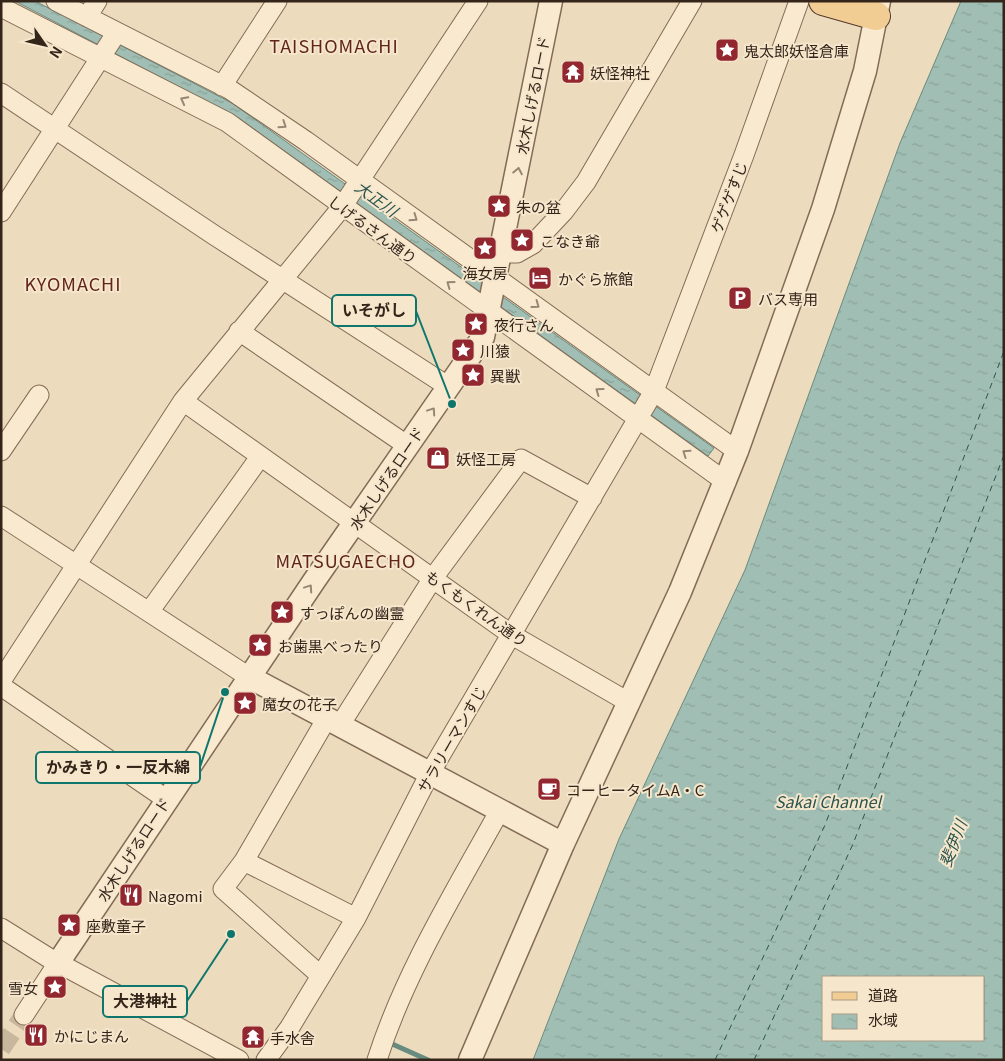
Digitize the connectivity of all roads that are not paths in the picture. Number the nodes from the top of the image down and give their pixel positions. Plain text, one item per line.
1 (56, 1) edge
2 (277, 1) edge
3 (550, 1) edge
4 (692, 1) edge
5 (799, 1) edge
6 (823, 1) edge
7 (472, 3) edge
8 (1, 7) edge
9 (878, 8) edge
10 (92, 9) edge
11 (117, 32) junction
12 (102, 57) junction
13 (222, 86) junction
14 (1, 93) edge
15 (56, 129) junction
16 (359, 180) junction
17 (342, 207) junction
18 (1, 212) edge
19 (501, 253) junction
20 (496, 277) junction
21 (283, 278) junction
22 (489, 312) junction
23 (239, 331) junction
24 (449, 387) junction
25 (654, 391) junction
26 (39, 395) dead end
27 (183, 401) junction
28 (638, 419) junction
29 (408, 446) junction
30 (1, 451) edge
31 (737, 451) junction
32 (260, 457) junction
33 (726, 482) junction
34 (592, 498) junction
35 (1, 516) edge
36 (355, 524) junction
37 (77, 564) junction
38 (433, 578) junction
39 (149, 612) junction
40 (512, 635) junction
41 (249, 677) junction
42 (1, 681) edge
43 (1, 686) edge
44 (630, 703) junction
45 (333, 722) junction
46 (430, 773) junction
47 (166, 798) junction
48 (500, 810) junction
49 (563, 844) junction
50 (244, 861) junction
51 (356, 918) junction
52 (1, 928) edge
53 (58, 963) junction
54 (320, 975) junction
55 (24, 1015) tunnel mouth
56 (273, 1057) edge
57 (239, 1060) edge
58 (377, 1060) edge
59 (470, 1060) edge

1 - 10 street
2 - 13 street
19 -> 3 street, 水木しげるロード
4 - 19 street
5 - 25 street, ゲゲゲすじ
6 - 9 main road
7 - 16 street
8 - 12 street, しげるさん通り
9 - 31 street
10 - 11 street
11 - 12 street
11 - 13 street
12 - 15 street
17 -> 12 street, しげるさん通り
13 -> 16 street
14 - 15 street
15 - 18 street
15 - 21 street
16 - 17 street
16 -> 20 street
17 - 21 street
22 -> 17 street, しげるさん通り
19 - 20 street, 水木しげるロード
20 - 22 street, 水木しげるロード
20 -> 25 street
21 - 23 street
21 - 24 street
22 - 24 street, 水木しげるロード
28 -> 22 street, しげるさん通り
23 - 27 street
23 - 29 street
29 -> 24 street, 水木しげるロード
25 - 28 street, ゲゲゲすじ
25 - 31 street
26 - 30 street
27 - 32 street, もくもくれん通り
27 - 37 street
33 -> 28 street, しげるさん通り
28 - 34 street, サラリーマンすじ
29 - 36 street, 水木しげるロード
31 - 33 street
32 - 36 street, もくもくれん通り
32 - 39 street
33 - 44 street
34 - 38 street
34 - 40 street, サラリーマンすじ
35 - 37 street
36 - 38 street, もくもくれん通り
41 -> 36 street, 水木しげるロード
37 - 39 street
37 - 42 street
38 - 40 street, もくもくれん通り
38 - 45 street
39 - 41 street
40 - 44 street, もくもくれん通り
40 - 46 street, サラリーマンすじ
41 - 45 street
41 - 47 street, 水木しげるロード
43 - 47 street
44 - 49 street
45 - 46 street
45 - 50 street
46 - 48 street
46 - 51 street, サラリーマンすじ
47 - 53 street, 水木しげるロード
48 - 49 street
48 - 58 street
49 - 59 street
50 - 51 street
50 - 54 street
51 - 54 street, サラリーマンすじ
52 - 53 street
53 - 55 street
53 - 57 street
54 - 56 street, サラリーマンすじ

